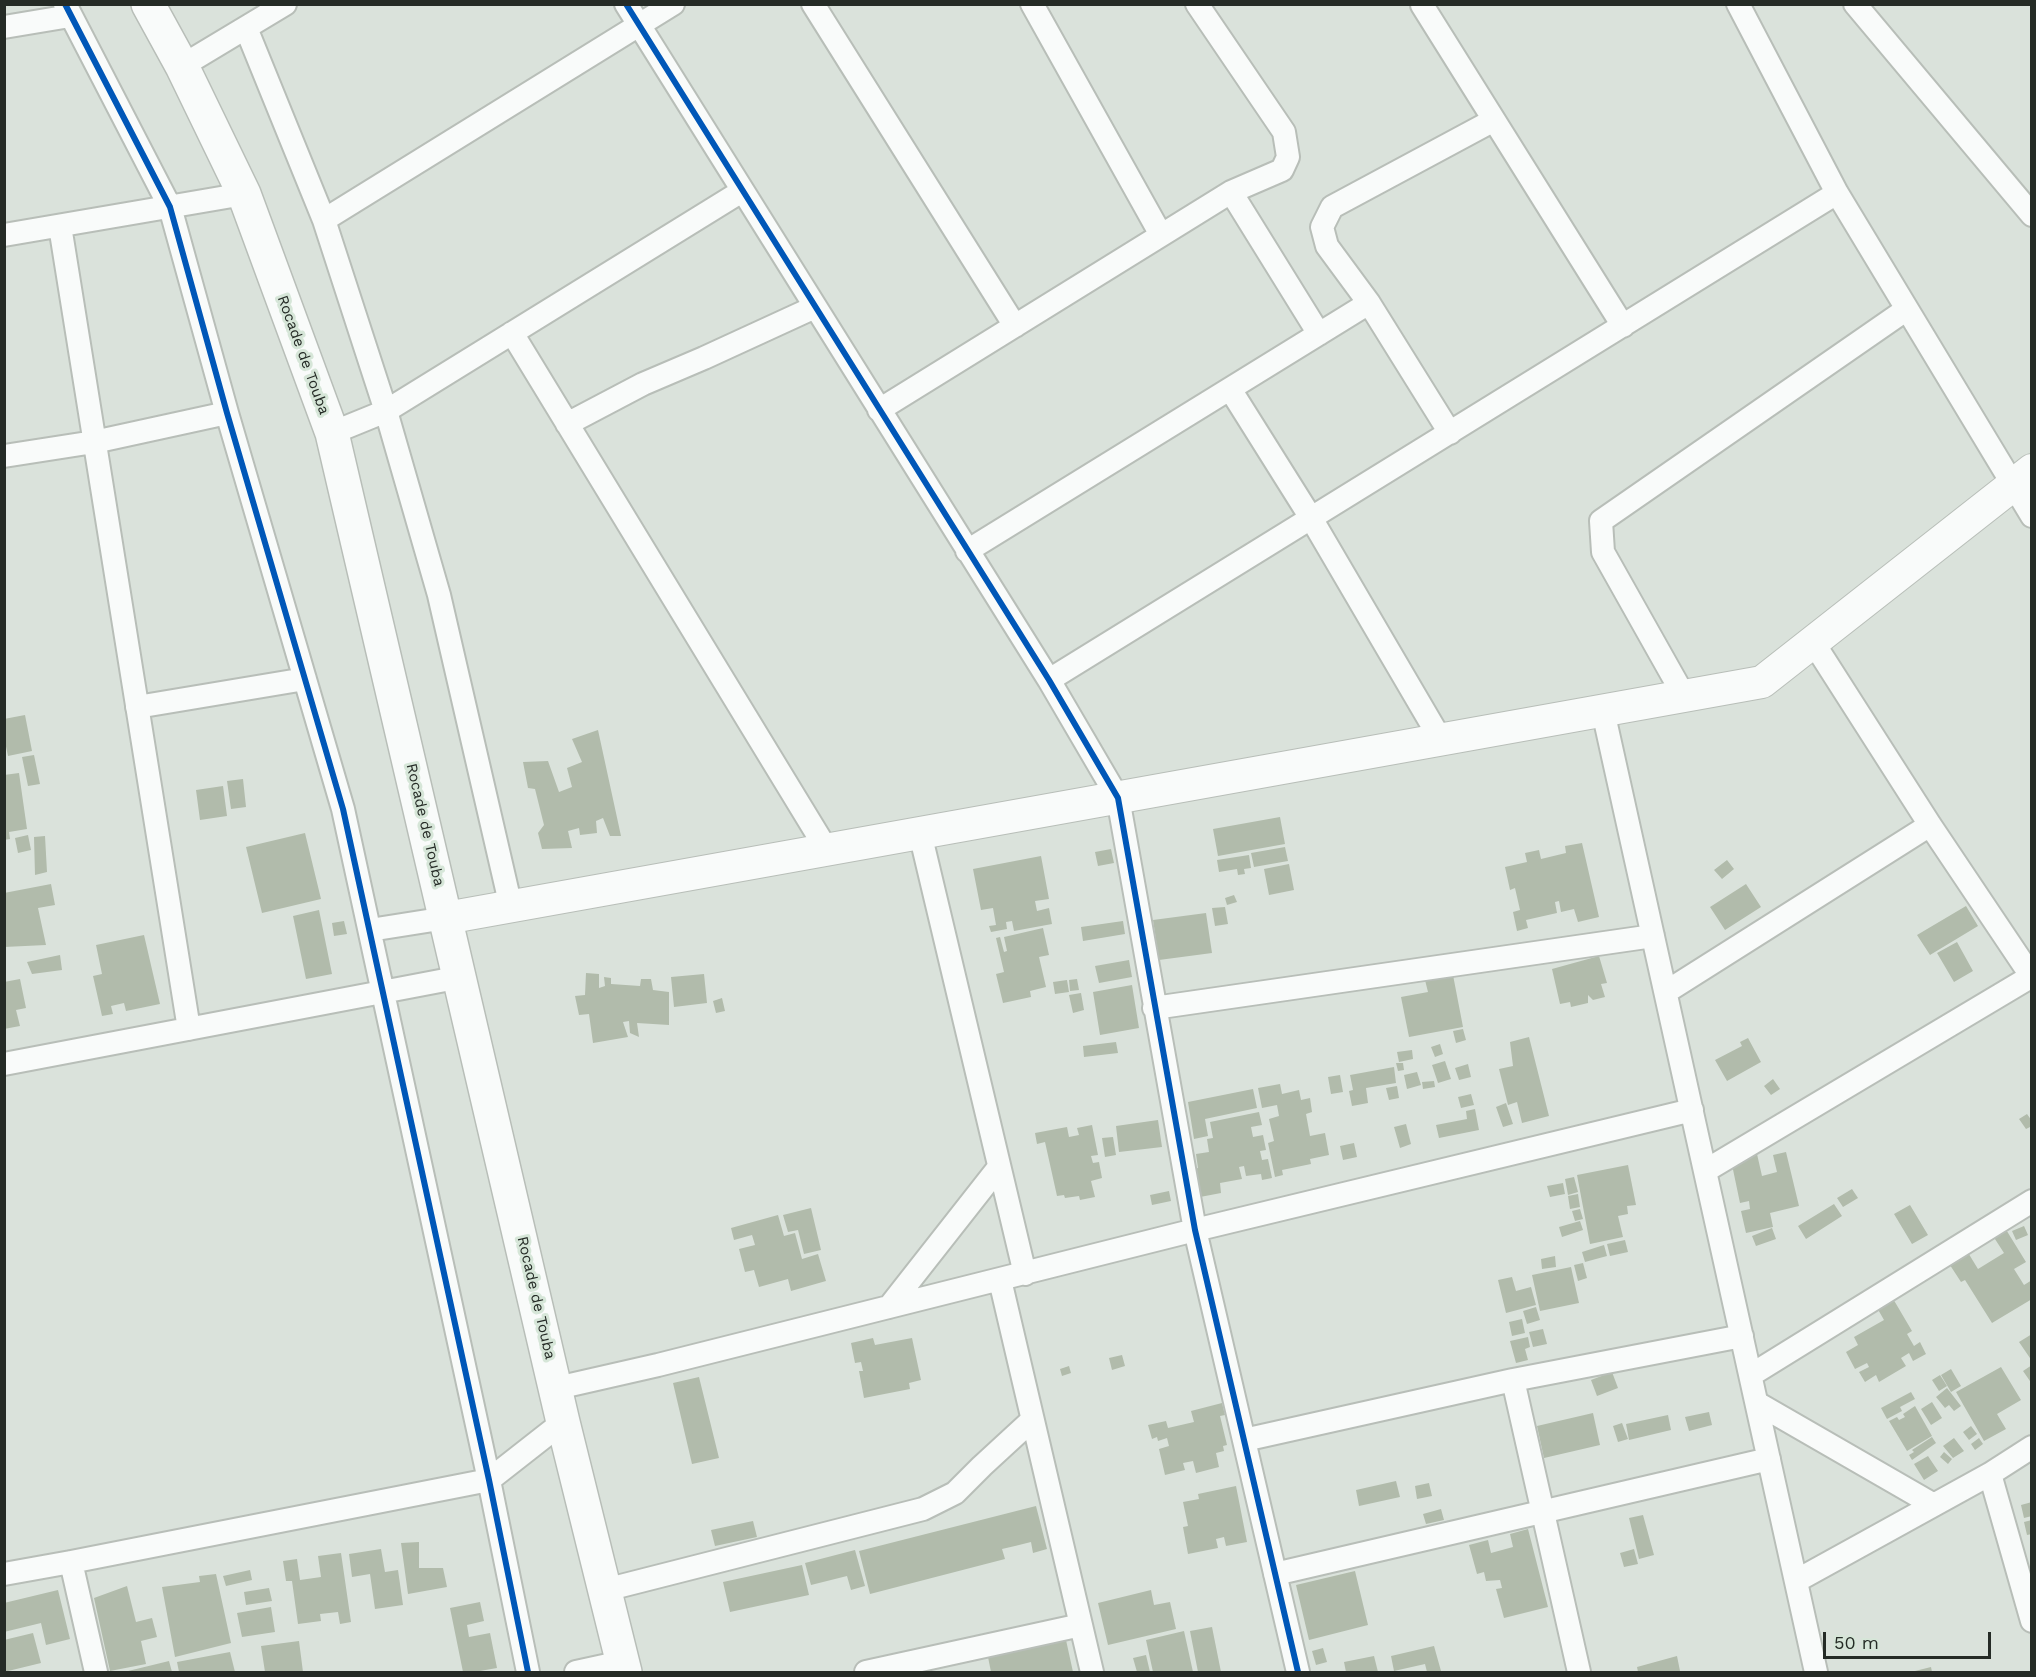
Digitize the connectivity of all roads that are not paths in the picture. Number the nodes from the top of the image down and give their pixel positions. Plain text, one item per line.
1 (148, 4) edge
2 (285, 4) edge
3 (626, 4) edge
4 (673, 4) edge
5 (813, 4) edge
6 (1197, 4) edge
7 (1738, 4) edge
8 (1855, 4) edge
9 (1422, 5) edge
10 (1037, 6) edge
11 (68, 10) edge
12 (639, 26) junction
13 (4, 27) edge
14 (246, 28) junction
15 (182, 66) junction
16 (1494, 120) junction
17 (742, 191) junction
18 (1231, 192) junction
19 (1837, 193) junction
20 (244, 195) junction
21 (170, 207) junction
22 (2031, 215) edge
23 (324, 220) junction
24 (60, 226) junction
25 (4, 235) edge
26 (1161, 236) junction
27 (1369, 303) junction
28 (815, 307) junction
29 (1907, 309) junction
30 (1015, 326) junction
31 (1623, 326) junction
32 (512, 333) junction
33 (1319, 333) junction
34 (1230, 389) junction
35 (879, 410) junction
36 (386, 411) junction
37 (227, 413) junction
38 (567, 424) junction
39 (332, 433) junction
40 (1450, 433) junction
41 (94, 442) junction
42 (4, 456) edge
43 (2022, 478) edge
44 (2031, 516) edge
45 (1311, 518) junction
46 (967, 551) junction
47 (1813, 642) junction
48 (305, 679) junction
49 (1048, 680) junction
50 (1684, 696) junction
51 (137, 707) junction
52 (1603, 711) junction
53 (1441, 740) junction
54 (1118, 798) junction
55 (1930, 825) junction
56 (920, 833) junction
57 (827, 850) junction
58 (511, 907) junction
59 (446, 918) junction
60 (370, 930) junction
61 (1653, 936) junction
62 (2031, 976) edge
63 (460, 977) junction
64 (383, 992) junction
65 (1666, 992) junction
66 (1154, 1008) junction
67 (189, 1029) junction
68 (4, 1065) edge
69 (1692, 1110) junction
70 (999, 1167) junction
71 (1705, 1171) junction
72 (2031, 1201) edge
73 (1195, 1230) junction
74 (1025, 1274) junction
75 (1000, 1280) junction
76 (890, 1307) junction
77 (1742, 1336) junction
78 (1751, 1375) junction
79 (1513, 1380) junction
80 (557, 1388) junction
81 (1757, 1404) junction
82 (1032, 1420) junction
83 (563, 1422) junction
84 (1244, 1440) junction
85 (2031, 1447) edge
86 (1769, 1459) junction
87 (1990, 1474) junction
88 (489, 1480) junction
89 (1934, 1505) junction
90 (1542, 1514) junction
91 (71, 1562) junction
92 (4, 1574) edge
93 (1275, 1574) junction
94 (1796, 1581) junction
95 (605, 1590) junction
96 (2031, 1621) edge
97 (1081, 1625) junction
98 (624, 1667) edge
99 (96, 1672) edge
100 (528, 1672) edge
101 (576, 1672) edge
102 (866, 1672) edge
103 (1092, 1672) edge
104 (1298, 1672) edge
105 (1579, 1672) edge
106 (1816, 1672) edge

1 - 15 main road, Rocade de Touba
2 - 14 street
3 - 12 street
4 - 12 street
5 - 30 street
6 - 18 street
7 - 19 street
8 - 22 street
9 - 16 street
10 - 26 street
11 - 13 street
11 - 21 street
12 - 17 street
12 - 23 street
14 - 15 street
14 - 23 street
15 - 20 main road, Rocade de Touba
16 - 27 street
16 - 31 street
17 - 28 street
17 - 32 street
18 - 26 street
18 - 33 street
19 - 29 street
19 - 31 street
20 - 21 street
20 - 39 main road, Rocade de Touba
21 - 24 street
21 - 37 street
23 - 36 street
24 - 25 street
24 - 41 street
26 - 30 street
27 - 33 street
27 - 40 street
28 - 35 street
28 - 38 street
29 - 43 street
29 - 50 street
30 - 35 street
31 - 40 street
32 - 36 street
32 - 38 street
33 - 34 street
34 - 45 street
34 - 46 street
35 - 46 street
36 - 39 street
36 - 58 street
37 - 41 street
37 - 48 street
38 - 57 street
39 - 59 main road, Rocade de Touba
40 - 45 street
41 - 42 street
41 - 51 street
43 - 44 street
43 - 47 main road
45 - 49 street
45 - 53 street
46 - 49 street
47 - 50 main road
47 - 55 street
48 - 51 street
48 - 60 street
49 - 54 street
50 - 52 main road
51 - 67 street
52 - 53 main road
52 - 61 street
53 - 54 main road
54 - 56 main road
54 - 66 street
55 - 62 street
55 - 65 street
56 - 57 main road
56 - 70 street
57 - 58 main road
58 - 59 main road
59 - 60 street
59 - 63 main road, Rocade de Touba
60 - 64 street
61 - 65 street
61 - 66 street
62 - 71 street
63 - 64 street
63 - 80 main road, Rocade de Touba
64 - 67 street
64 - 88 street
65 - 69 street
66 - 73 street
67 - 68 street
69 - 71 street
69 - 73 street
70 - 74 street
70 - 76 street
71 - 77 street
72 - 78 street
73 - 74 street
73 - 84 street
74 - 75 street
75 - 76 street
75 - 82 street
76 - 80 street
77 - 78 street
77 - 79 street
78 - 81 street
79 - 84 street
79 - 90 street
80 - 83 main road, Rocade de Touba
81 - 86 street
81 - 89 street
82 - 95 street
82 - 97 street
83 - 88 street
83 - 95 main road, Rocade de Touba
84 - 93 street
85 - 87 street
86 - 90 street
86 - 94 street
87 - 89 street
87 - 96 street
88 - 91 street
88 - 100 street
89 - 94 street
90 - 93 street
90 - 105 street
91 - 92 street
91 - 99 street
93 - 104 street
94 - 106 street
95 - 98 main road, Rocade de Touba
97 - 102 street
97 - 103 street
98 - 101 street

